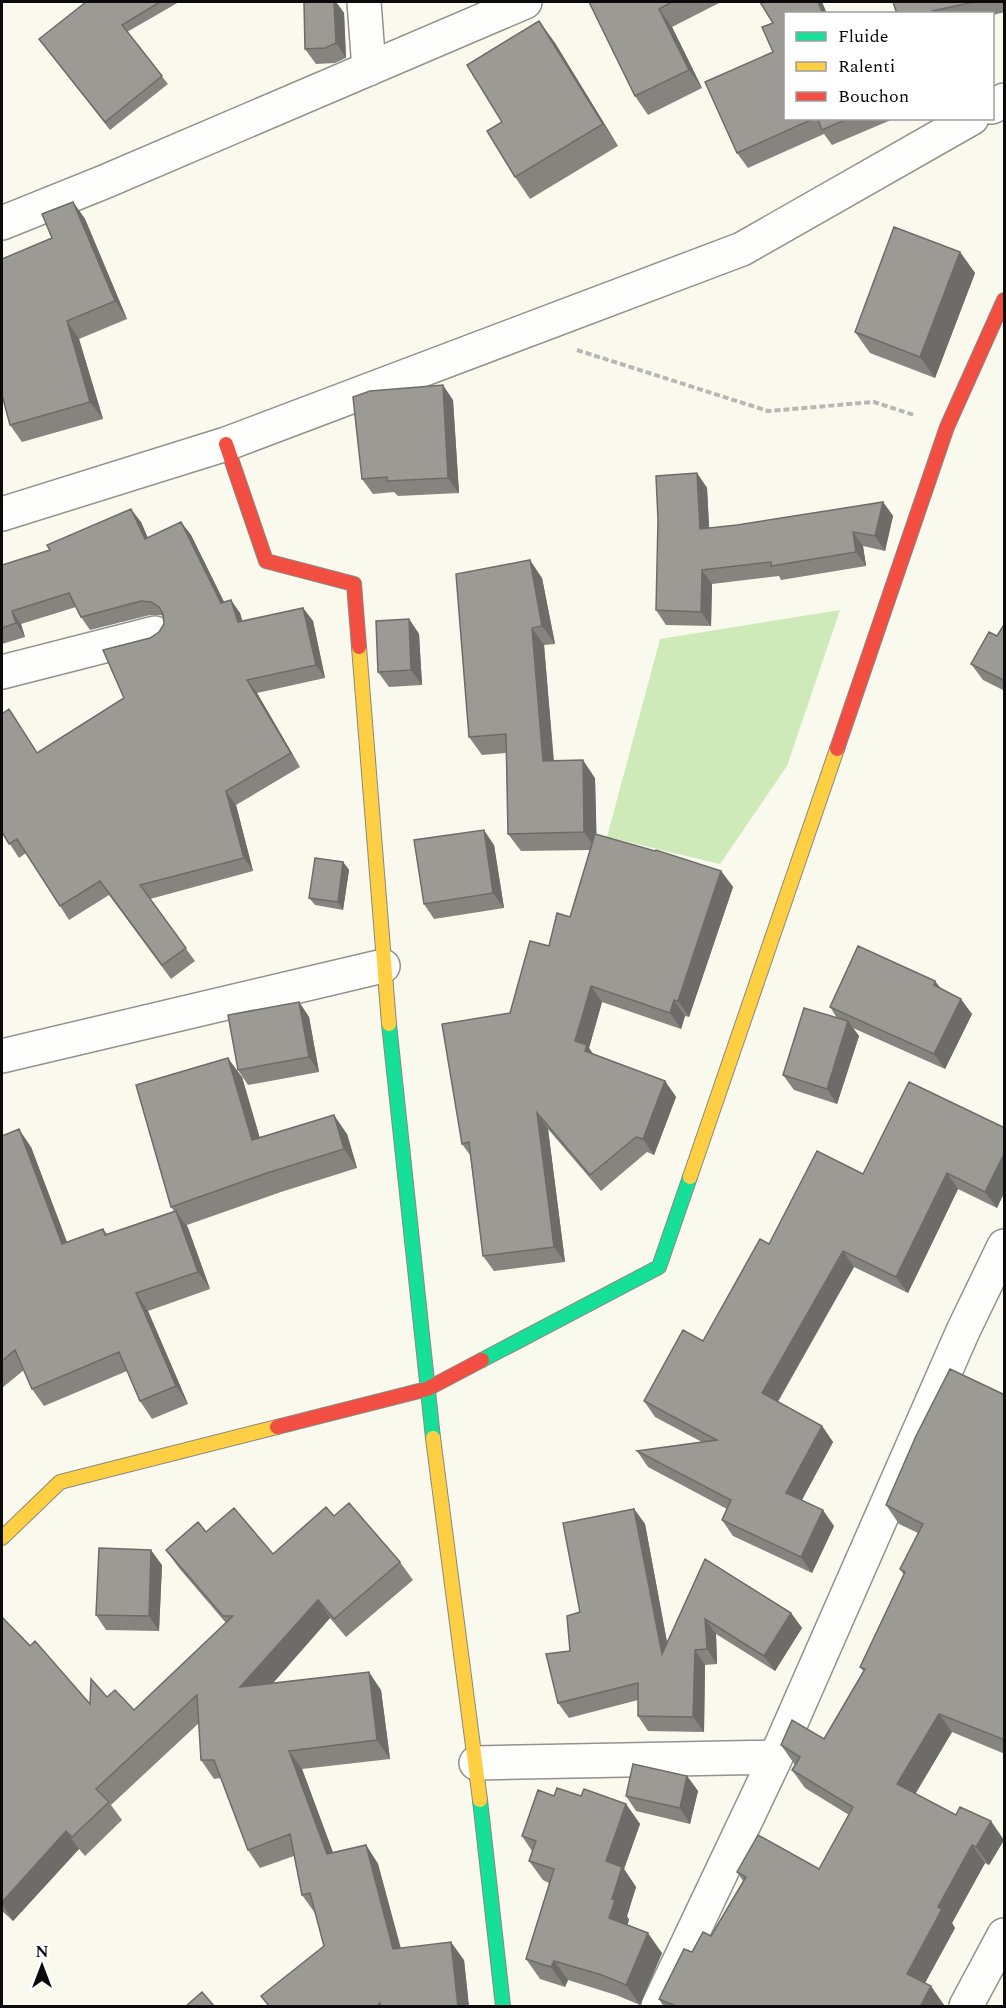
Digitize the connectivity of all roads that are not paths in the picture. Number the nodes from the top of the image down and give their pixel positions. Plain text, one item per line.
1 (364, 2) edge
2 (525, 2) edge
3 (369, 69) junction
4 (968, 120) edge
5 (2, 223) edge
6 (1005, 300) edge
7 (226, 444) junction
8 (2, 514) edge
9 (155, 633) edge
10 (2, 672) edge
11 (382, 966) junction
12 (2, 1056) edge
13 (1005, 1246) edge
14 (427, 1389) junction
15 (2, 1538) edge
16 (776, 1757) junction
17 (476, 1763) junction
18 (1005, 1935) edge
19 (503, 2007) edge
20 (658, 2007) edge
21 (966, 2007) edge

1 - 3 street
2 - 3 street
3 - 5 street
4 - 7 street
6 - 14 street
7 - 8 street
7 - 11 street
9 - 10 street
11 - 12 street
11 - 14 street
13 - 16 street
14 - 15 street
14 - 17 street
16 - 17 street
16 - 20 street
17 - 19 street
18 - 21 street

